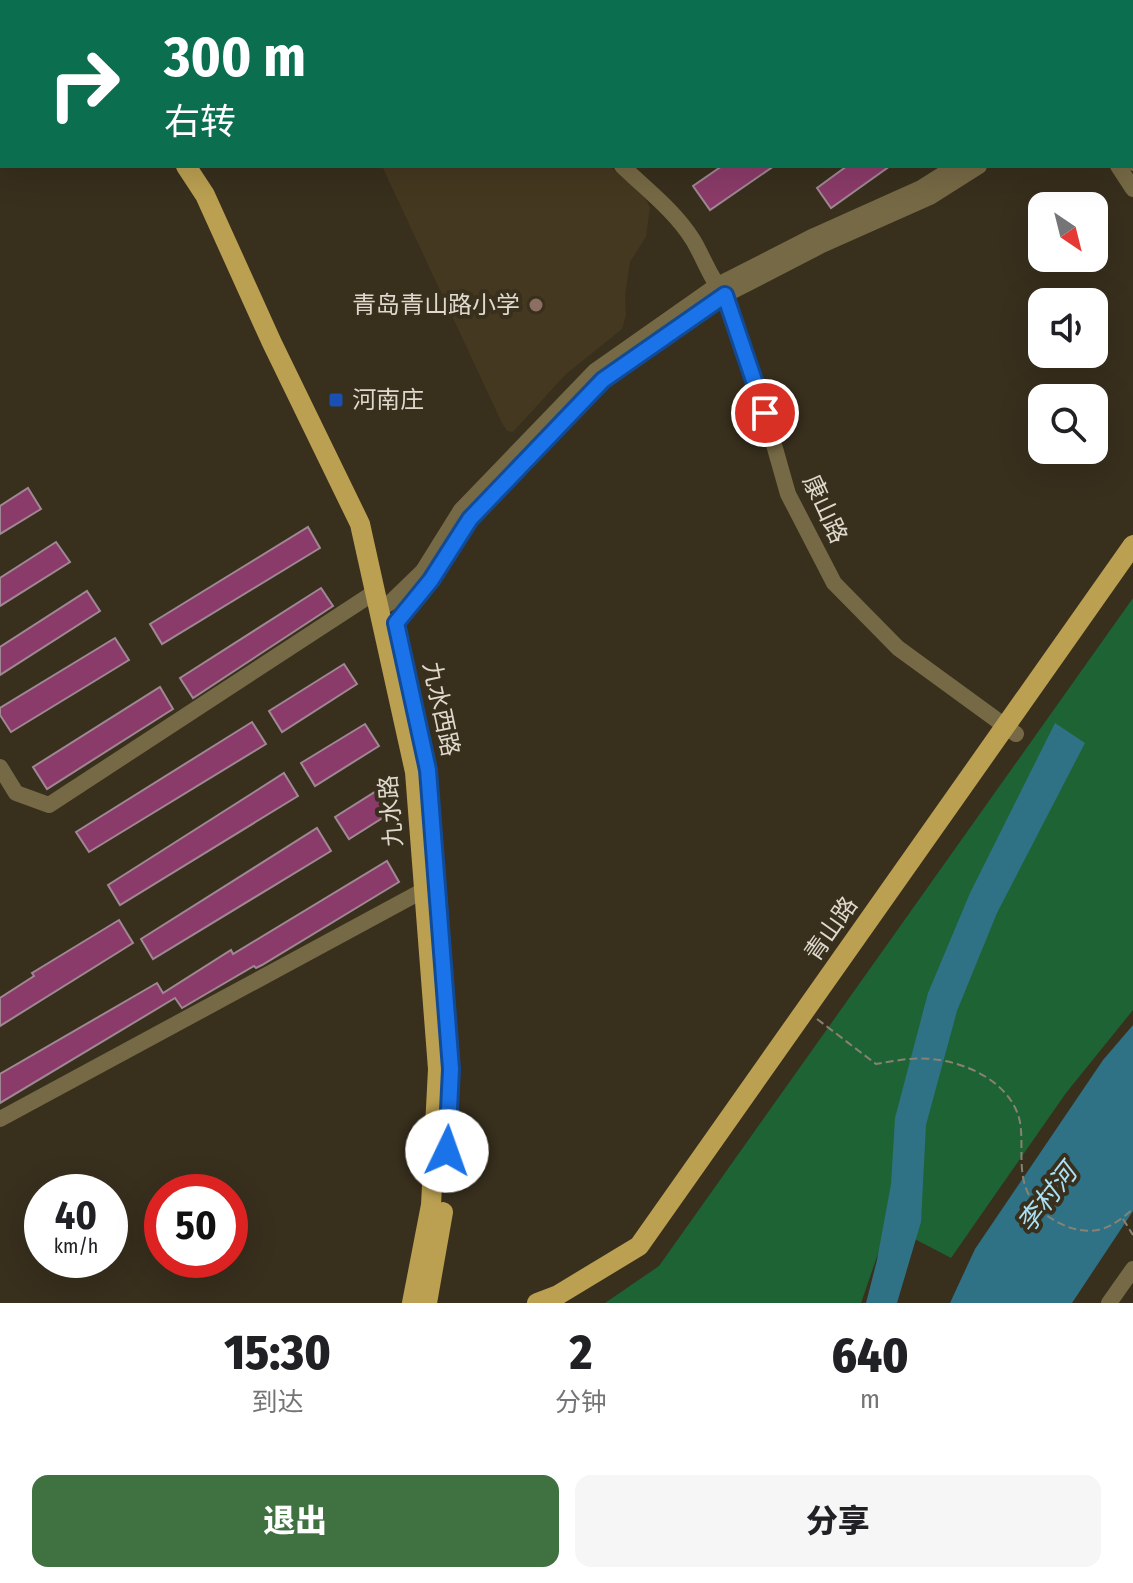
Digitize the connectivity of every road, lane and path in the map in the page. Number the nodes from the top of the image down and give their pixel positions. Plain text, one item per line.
1 (187, 168) edge
2 (203, 168) edge
3 (624, 168) edge
4 (953, 168) edge
5 (976, 168) edge
6 (1119, 168) edge
7 (1133, 189) edge
8 (720, 291) junction
9 (1133, 545) edge
10 (1133, 568) edge
11 (385, 610) junction
12 (1010, 731) junction
13 (0, 767) edge
14 (424, 890) junction
15 (816, 1018) junction
16 (0, 1119) edge
17 (1133, 1209) edge
18 (1122, 1218) junction
19 (1133, 1234) edge
20 (1133, 1269) edge
21 (412, 1303) edge
22 (427, 1303) edge
23 (537, 1303) edge
24 (571, 1303) edge
25 (1109, 1303) edge

1 - 11 main road, 九水路
2 - 11 main road, 九水西路
3 - 8 street, 康山路
4 - 8 street
5 - 8 street
6 - 7 street
8 - 11 street
8 - 12 street, 康山路
9 - 12 main road, 青山路
10 - 12 main road, 青山路
11 - 13 street
11 - 14 main road, 九水路
11 - 22 main road, 九水西路
12 - 15 main road, 青山路
12 - 23 main road, 青山路
14 - 16 street
14 - 21 main road, 九水路
15 - 18 path
15 - 24 main road, 青山路
17 - 18 path
18 - 19 path
20 - 25 street

